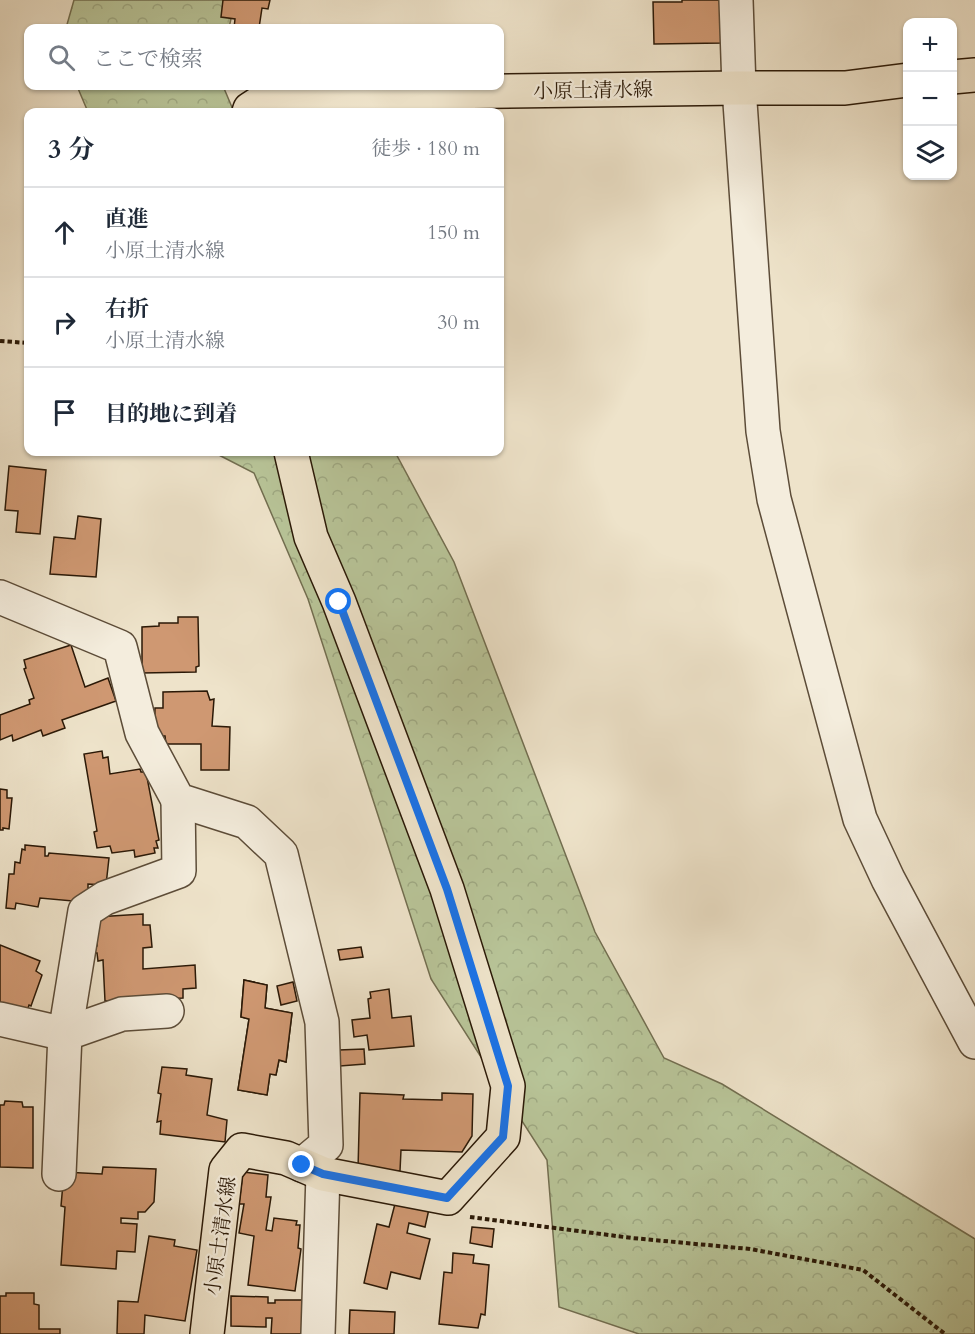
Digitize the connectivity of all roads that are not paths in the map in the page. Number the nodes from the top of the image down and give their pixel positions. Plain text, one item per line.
1 (736, 0) edge
2 (975, 75) edge
3 (957, 76) edge
4 (903, 82) edge
5 (739, 87) junction
6 (252, 108) edge
7 (292, 456) edge
8 (0, 597) edge
9 (178, 800) junction
10 (167, 1011) dead end
11 (0, 1019) edge
12 (65, 1034) junction
13 (975, 1042) edge
14 (313, 1170) junction
15 (59, 1174) dead end
16 (207, 1334) edge
17 (318, 1334) edge

1 - 5 street
2 - 3 main road
4 - 5 main road, 小原土清水線
5 - 6 main road, 小原土清水線
5 - 13 street
7 - 14 main road, 小原土清水線
8 - 9 street
9 - 12 street
9 - 14 street
10 - 12 street
11 - 12 street
12 - 15 street
14 - 16 main road, 小原土清水線
14 - 17 street

